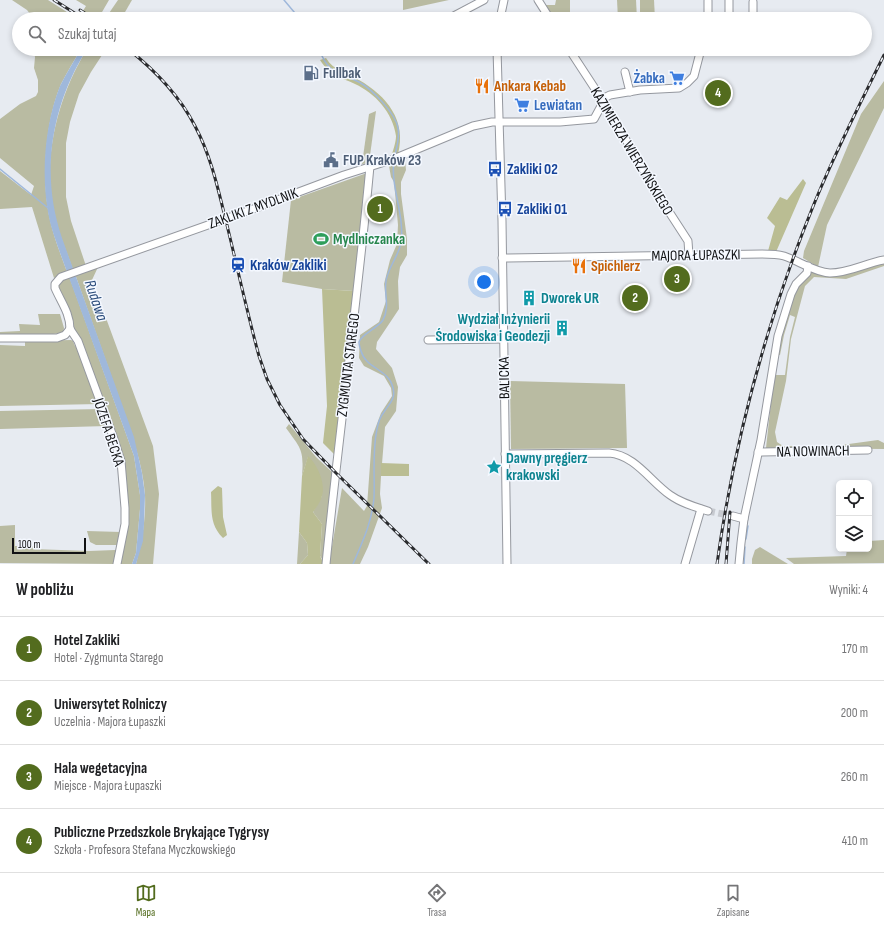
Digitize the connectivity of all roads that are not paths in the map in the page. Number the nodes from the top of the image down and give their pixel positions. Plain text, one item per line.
1 (484, 0) edge
2 (504, 0) edge
3 (538, 0) edge
4 (729, 0) edge
5 (708, 1) edge
6 (753, 2) dead end
7 (461, 12) edge
8 (501, 12) edge
9 (546, 12) edge
10 (708, 12) edge
11 (729, 12) edge
12 (754, 12) edge
13 (497, 56) edge
14 (574, 56) edge
15 (699, 56) edge
16 (625, 72) dead end
17 (630, 92) junction
18 (603, 101) junction
19 (499, 123) junction
20 (370, 166) junction
21 (689, 255) junction
22 (502, 258) junction
23 (884, 260) edge
24 (808, 266) junction
25 (70, 329) junction
26 (0, 338) edge
27 (504, 339) junction
28 (428, 340) dead end
29 (868, 450) dead end
30 (758, 452) junction
31 (505, 454) junction
32 (733, 516) tunnel mouth
33 (744, 520) junction
34 (117, 564) edge
35 (326, 564) edge
36 (507, 564) edge
37 (685, 564) edge
38 (740, 564) edge

1 - 7 street
2 - 8 street
3 - 9 street
4 - 11 street
5 - 10 street
6 - 12 street
13 - 19 street, BALICKA
14 - 18 street, KAZIMIERZA WIERZYŃSKIEGO
15 - 17 street
16 - 17 street
17 - 18 street
18 - 19 street, ZAKLIKI Z MYDLNIK
18 - 21 street, KAZIMIERZA WIERZYŃSKIEGO
19 - 20 street, ZAKLIKI Z MYDLNIK
19 - 22 street, BALICKA
20 - 25 street, ZAKLIKI Z MYDLNIK
20 - 35 street, ZYGMUNTA STAREGO
21 - 22 street, MAJORA ŁUPASZKI
21 - 24 street, MAJORA ŁUPASZKI
22 - 27 street, BALICKA
23 - 24 street, MAJORA ŁUPASZKI
24 - 30 street
25 - 26 street
25 - 34 street, JÓZEFA BECKA
27 - 28 street
27 - 31 street, BALICKA
29 - 30 street, NA NOWINACH
30 - 33 street
31 - 36 street, BALICKA
31 - 37 street
32 - 33 street
33 - 38 street

